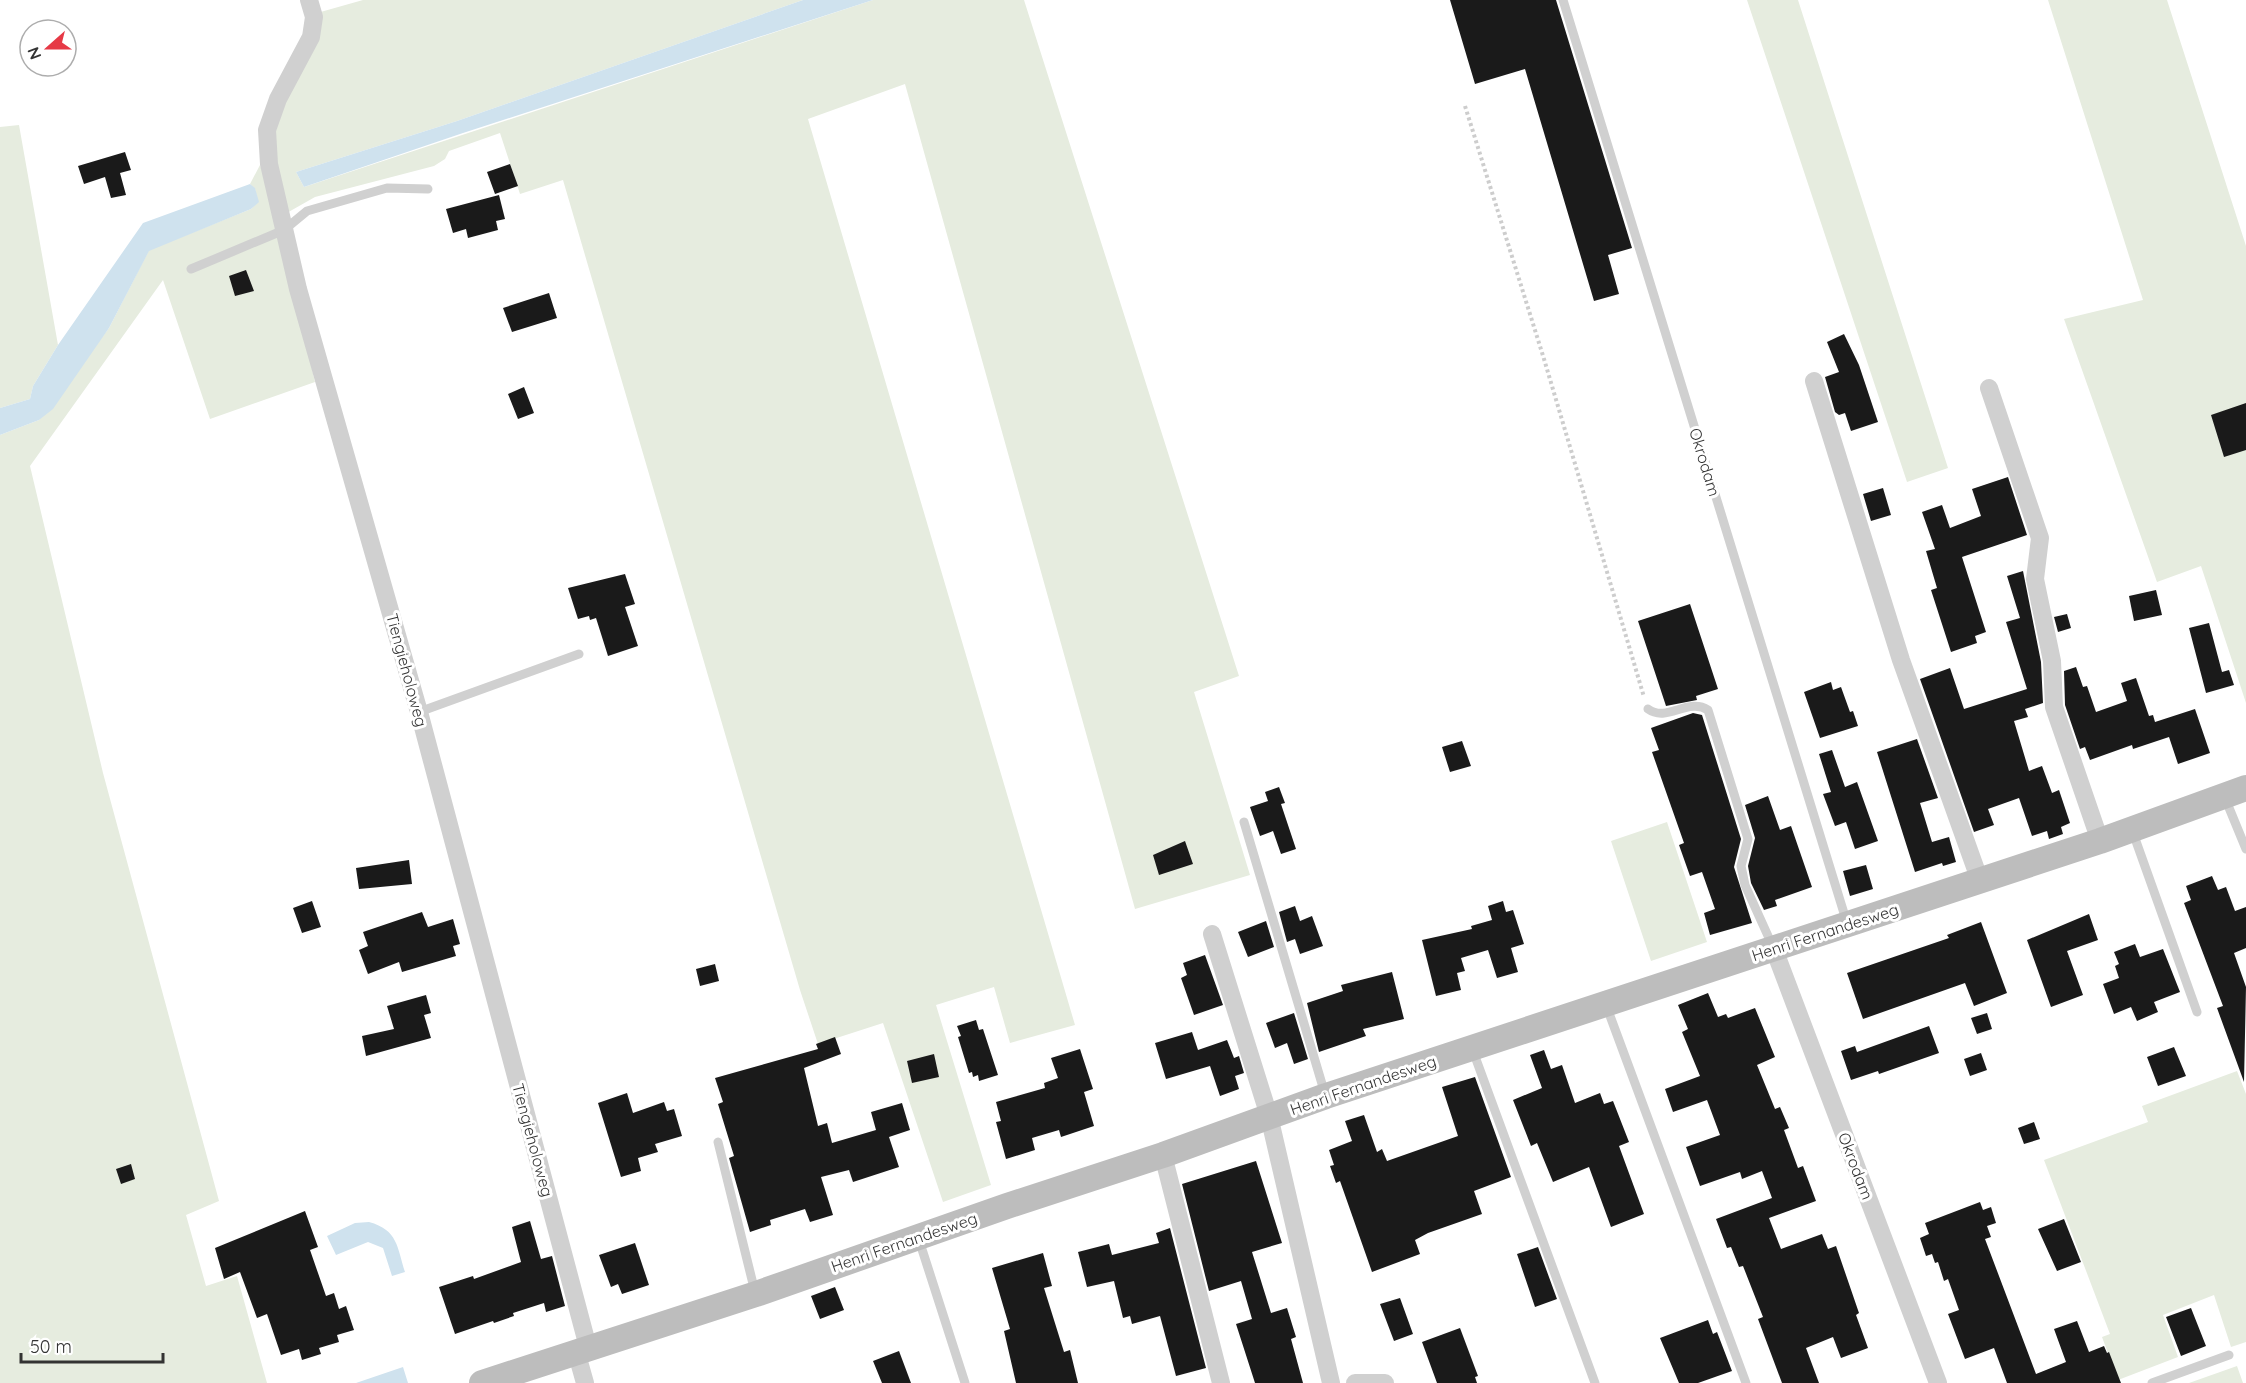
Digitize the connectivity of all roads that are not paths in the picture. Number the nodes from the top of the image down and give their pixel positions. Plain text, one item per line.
1 (309, 0) edge
2 (1563, 0) edge
3 (429, 189) dead end
4 (284, 230) junction
5 (191, 269) dead end
6 (1814, 381) dead end
7 (1989, 388) dead end
8 (579, 654) dead end
9 (1648, 709) road end
10 (419, 712) junction
11 (2235, 792) edge
12 (1244, 822) dead end
13 (2132, 830) junction
14 (2100, 841) junction
15 (2246, 849) edge
16 (1980, 881) junction
17 (1848, 925) junction
18 (1212, 934) dead end
19 (1774, 949) junction
20 (1606, 1005) junction
21 (2198, 1012) dead end
22 (1473, 1048) junction
23 (1326, 1096) junction
24 (1269, 1116) junction
25 (718, 1142) dead end
26 (1163, 1155) junction
27 (918, 1238) junction
28 (756, 1294) junction
29 (582, 1349) junction
30 (2229, 1355) dead end
31 (482, 1383) edge
32 (585, 1383) edge
33 (965, 1383) edge
34 (1221, 1383) edge
35 (1330, 1383) edge
36 (1355, 1383) edge
37 (1384, 1383) edge
38 (1595, 1383) edge
39 (1746, 1383) edge
40 (1938, 1383) edge
41 (2152, 1383) edge

1 - 4 street, Tiengieholoweg
2 - 17 lane, Okrodam
3 - 4 lane
4 - 5 lane
4 - 10 street, Tiengieholoweg
6 - 16 street
7 - 14 street
8 - 10 lane
9 - 19 lane
10 - 29 street, Tiengieholoweg
11 - 13 street, Henri Fernandesweg
11 - 15 lane
12 - 23 lane
13 - 14 street, Henri Fernandesweg
13 - 21 lane
14 - 16 street, Henri Fernandesweg
16 - 17 street, Henri Fernandesweg
17 - 19 street, Henri Fernandesweg
18 - 24 street
19 - 20 street, Henri Fernandesweg
19 - 40 street, Okrodam
20 - 22 street, Henri Fernandesweg
20 - 39 lane
22 - 23 street, Henri Fernandesweg
22 - 38 lane
23 - 24 street, Henri Fernandesweg
24 - 26 street, Henri Fernandesweg
24 - 35 street
25 - 28 lane
26 - 27 street, Henri Fernandesweg
26 - 34 street
27 - 28 street, Henri Fernandesweg
27 - 33 lane
28 - 29 street, Henri Fernandesweg
29 - 31 street, Henri Fernandesweg
29 - 32 street, Tiengieholoweg
30 - 41 lane
36 - 37 street

